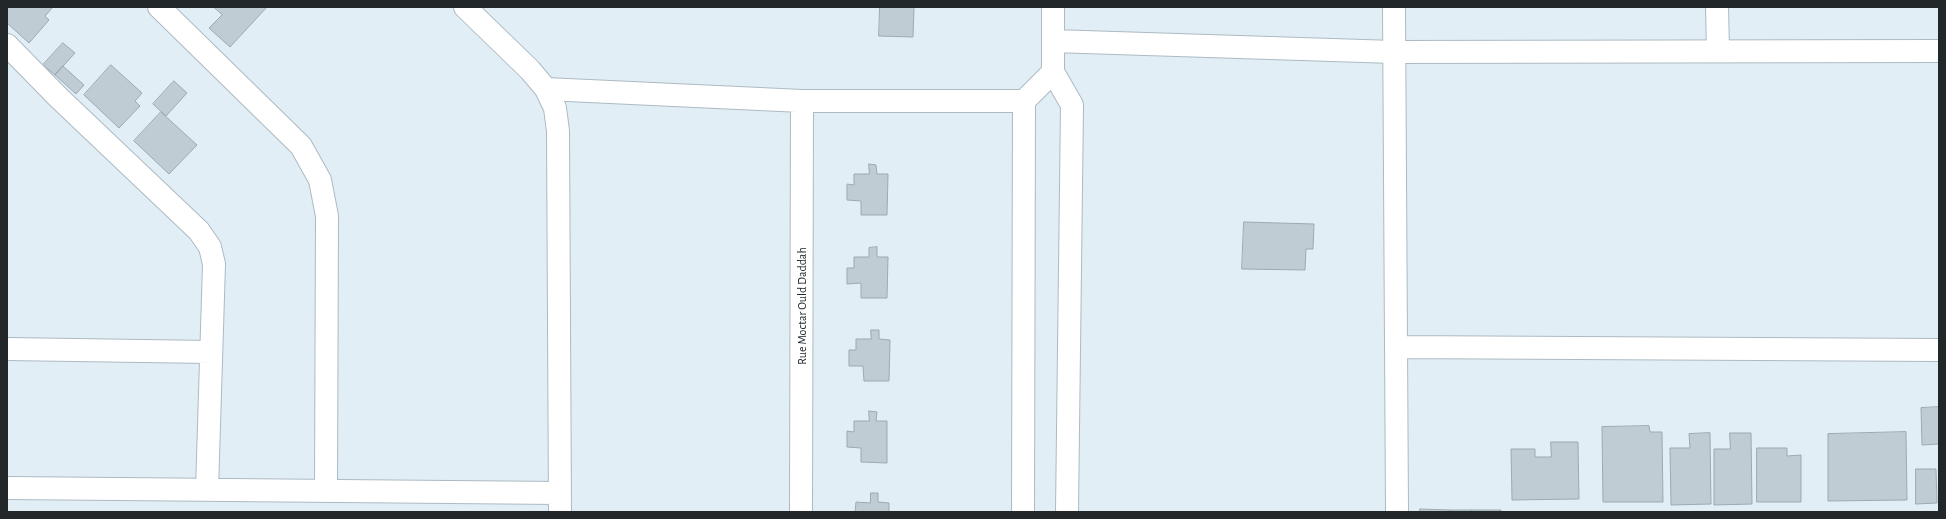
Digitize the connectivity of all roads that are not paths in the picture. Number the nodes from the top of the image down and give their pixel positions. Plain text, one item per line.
1 (159, 7) edge
2 (465, 7) edge
3 (1053, 7) edge
4 (1394, 7) edge
5 (1717, 7) edge
6 (1053, 41) junction
7 (7, 45) edge
8 (1939, 50) edge
9 (1718, 51) junction
10 (1394, 52) junction
11 (1053, 72) junction
12 (546, 89) junction
13 (802, 101) junction
14 (1024, 101) junction
15 (1396, 347) junction
16 (7, 349) edge
17 (1939, 350) edge
18 (210, 352) junction
19 (7, 488) edge
20 (207, 490) junction
21 (326, 491) junction
22 (560, 503) edge
23 (801, 512) edge
24 (1023, 512) edge
25 (1067, 512) edge
26 (1397, 512) edge

1 - 21 street
2 - 12 street
3 - 6 street
4 - 10 street
5 - 9 street
6 - 10 street
6 - 11 street
7 - 18 street
8 - 9 street
9 - 10 street
10 - 15 street
11 - 14 street
11 - 25 street
12 - 13 street
12 - 22 street
13 - 14 street
13 - 23 street, Rue Moctar Ould Daddah
14 - 24 street
15 - 17 street
15 - 26 street
16 - 18 street
18 - 20 street
19 - 20 street
20 - 21 street
21 - 22 street

